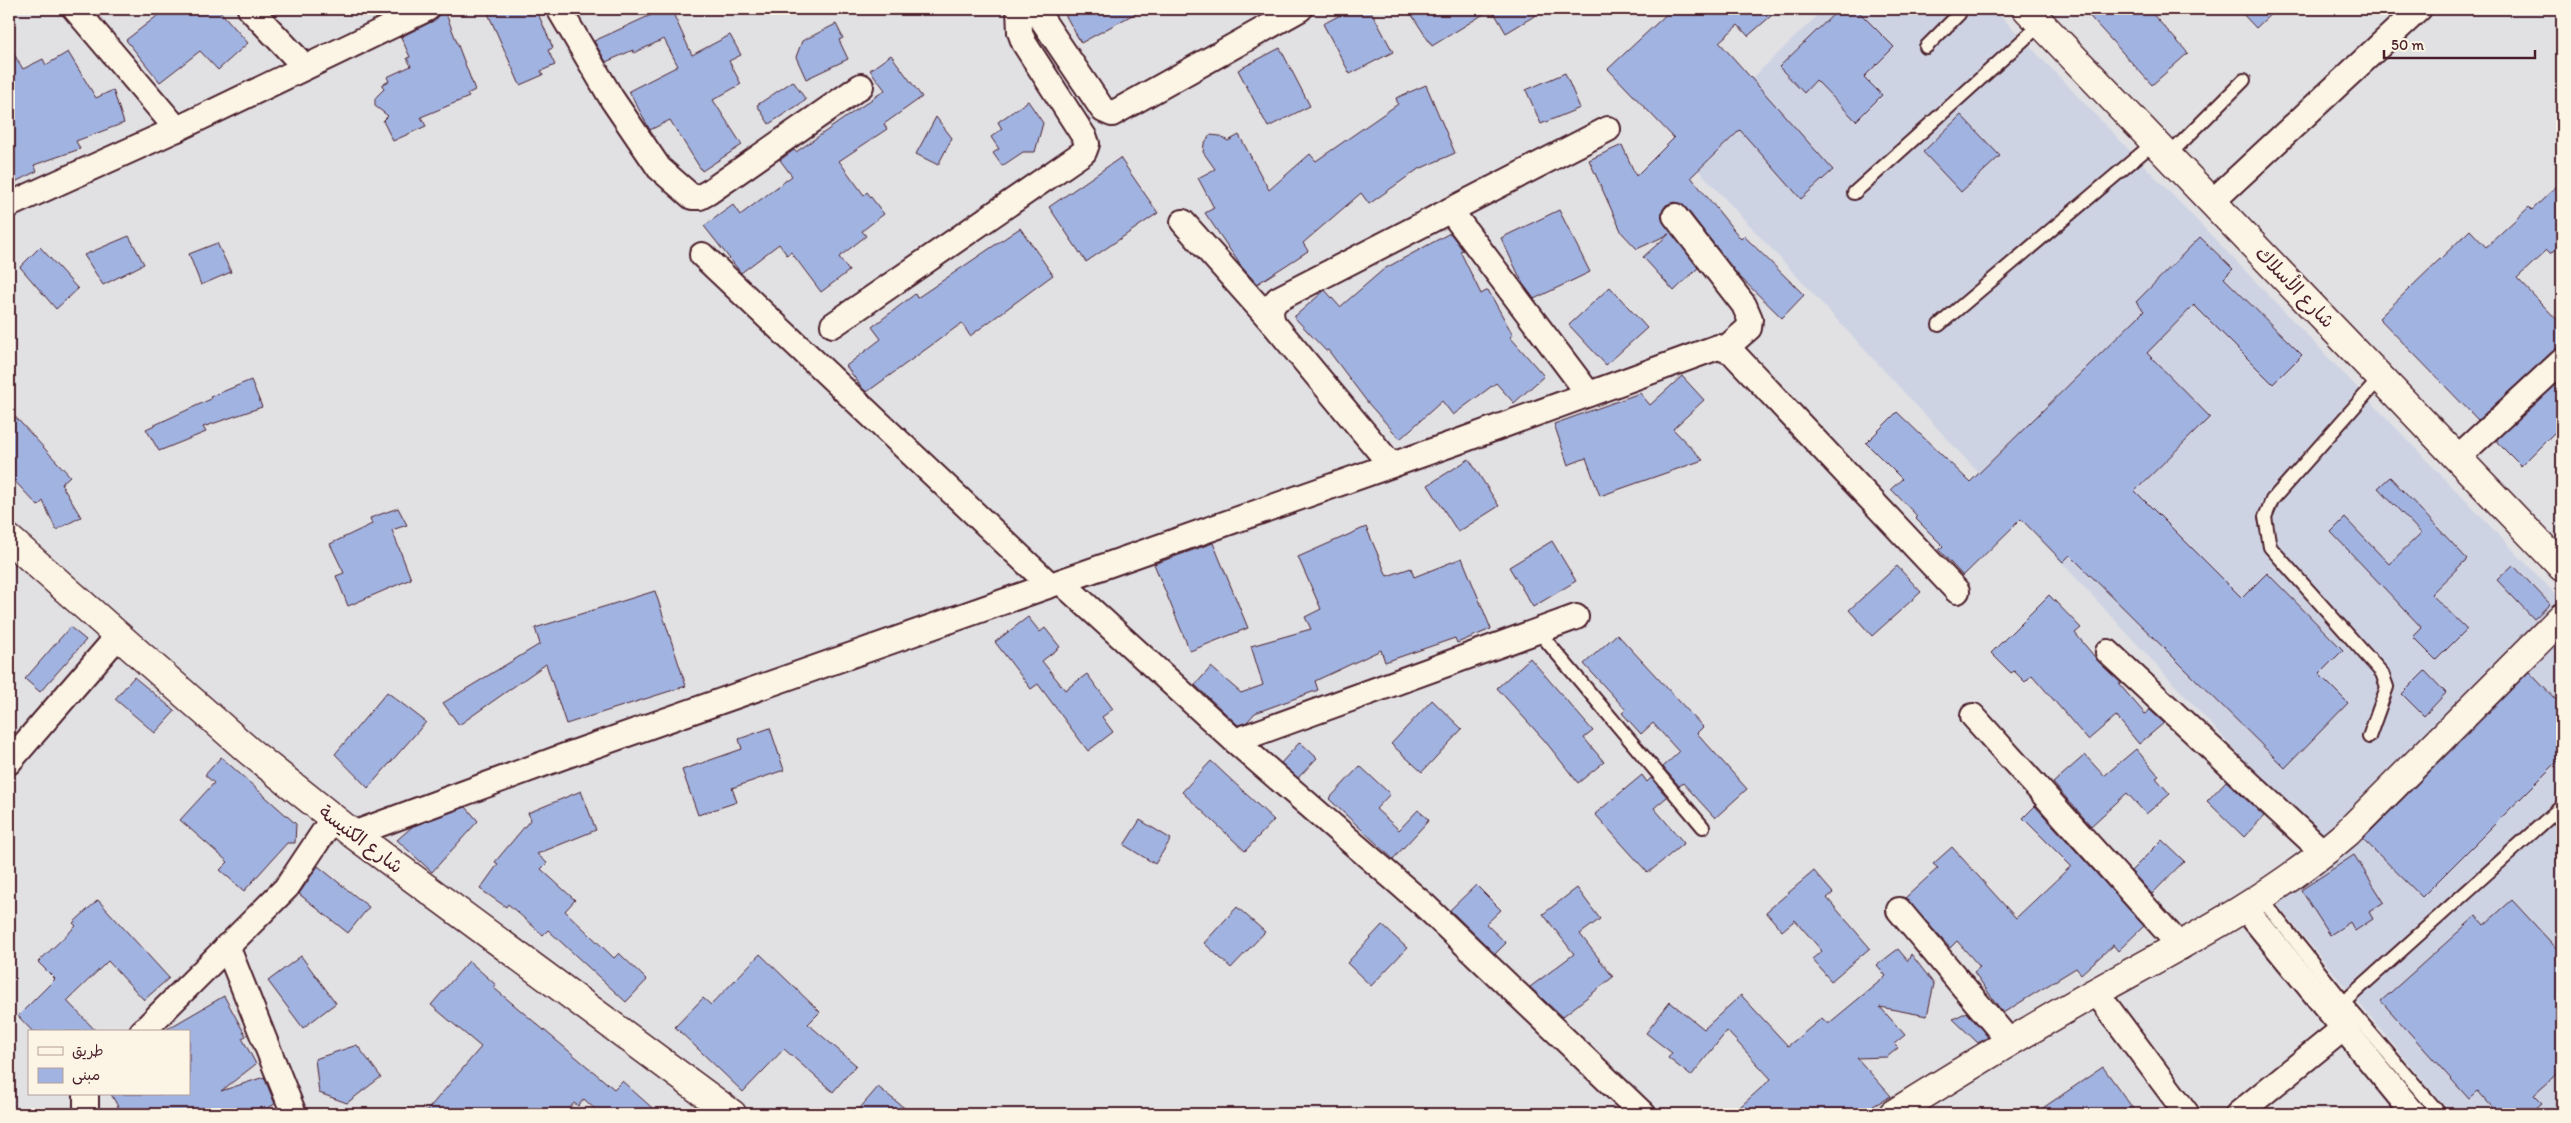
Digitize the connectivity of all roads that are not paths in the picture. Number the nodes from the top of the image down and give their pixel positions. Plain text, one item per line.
1 (75, 9) edge
2 (250, 9) edge
3 (427, 9) edge
4 (559, 9) edge
5 (1019, 9) edge
6 (1035, 9) edge
7 (1300, 9) edge
8 (1960, 9) edge
9 (2419, 9) edge
10 (2034, 16) edge
11 (1926, 47) dead end
12 (305, 67) junction
13 (2244, 80) dead end
14 (861, 86) dead end
15 (177, 129) junction
16 (1608, 129) dead end
17 (2162, 148) junction
18 (1854, 193) dead end
19 (2213, 201) junction
20 (9, 205) edge
21 (1450, 210) junction
22 (1675, 216) dead end
23 (1182, 222) dead end
24 (702, 255) dead end
25 (833, 324) dead end
26 (1273, 324) junction
27 (1939, 325) dead end
28 (1726, 348) junction
29 (2562, 361) edge
30 (2381, 378) junction
31 (1588, 393) junction
32 (2458, 457) junction
33 (1391, 465) junction
34 (9, 539) edge
35 (2562, 567) edge
36 (1055, 584) junction
37 (1957, 591) dead end
38 (1576, 617) dead end
39 (2562, 617) edge
40 (1538, 631) junction
41 (118, 636) junction
42 (2108, 652) dead end
43 (1972, 716) dead end
44 (2369, 737) dead end
45 (1235, 741) junction
46 (9, 762) edge
47 (2562, 806) edge
48 (343, 826) junction
49 (1703, 827) dead end
50 (2324, 853) junction
51 (2252, 902) junction
52 (1898, 910) dead end
53 (227, 946) junction
54 (2181, 947) junction
55 (2096, 992) junction
56 (2344, 1002) junction
57 (2344, 1028) junction
58 (144, 1030) edge
59 (2009, 1041) junction
60 (86, 1096) edge
61 (719, 1111) edge
62 (86, 1114) edge
63 (294, 1114) edge
64 (1643, 1114) edge
65 (1893, 1114) edge
66 (2187, 1114) edge
67 (2238, 1114) edge
68 (2414, 1114) edge
69 (2440, 1114) edge

1 - 15 street
2 - 12 street
3 - 12 street
4 - 14 street
5 - 25 street
6 - 7 street
8 - 11 lane
9 - 19 street
10 - 17 street, شارع الأسلاك
10 - 18 lane
12 - 15 street
13 - 17 lane
15 - 20 street
16 - 21 street
17 - 19 street, شارع الأسلاك
17 - 27 lane
19 - 30 street, شارع الأسلاك
21 - 26 street
21 - 31 street
22 - 28 street
23 - 26 street
24 - 36 street
26 - 33 street
28 - 31 street
28 - 37 street
29 - 32 street
30 - 32 street, شارع الأسلاك
30 - 44 lane
31 - 33 street
32 - 35 street, شارع الأسلاك
33 - 36 street
34 - 41 street, شارع الكنيسة
36 - 45 street
36 - 48 street
38 - 40 street
39 - 50 street
40 - 45 street
40 - 49 lane
41 - 46 street
41 - 48 street, شارع الكنيسة
42 - 50 street
43 - 54 street
45 - 64 street
47 - 56 lane
48 - 53 street
48 - 61 street, شارع الكنيسة
50 - 51 street
51 - 54 street
51 - 56 lane
51 - 57 street
52 - 59 street
53 - 58 street
53 - 63 street
54 - 55 street
55 - 59 street
55 - 66 street
56 - 69 lane
57 - 67 street
57 - 68 street
59 - 65 street
60 - 62 street

